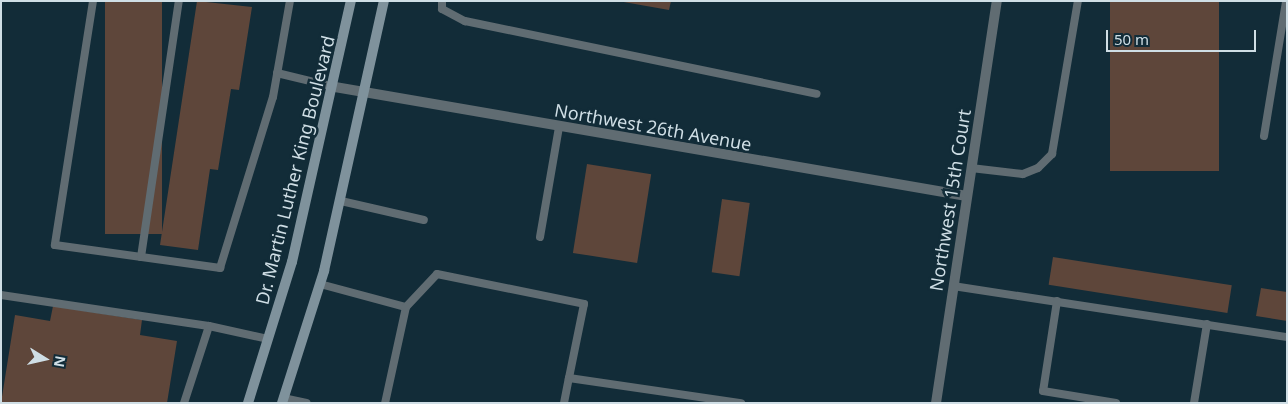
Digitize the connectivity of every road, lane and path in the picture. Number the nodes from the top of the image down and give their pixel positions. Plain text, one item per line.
1 (93, 1) edge
2 (179, 1) edge
3 (290, 1) edge
4 (352, 1) edge
5 (384, 1) edge
6 (442, 1) edge
7 (997, 1) edge
8 (1078, 1) edge
9 (1286, 1) edge
10 (277, 73) junction
11 (335, 87) junction
12 (817, 94) dead end
13 (366, 95) junction
14 (559, 127) junction
15 (1264, 136) dead end
16 (971, 168) junction
17 (967, 196) junction
18 (340, 201) junction
19 (424, 220) dead end
20 (540, 237) dead end
21 (140, 257) junction
22 (320, 284) junction
23 (953, 286) junction
24 (1, 295) edge
25 (1057, 301) junction
26 (406, 307) junction
27 (1207, 324) junction
28 (209, 326) junction
29 (1287, 336) edge
30 (268, 339) junction
31 (569, 378) junction
32 (283, 400) edge
33 (184, 403) edge
34 (248, 403) edge
35 (306, 403) edge
36 (385, 403) edge
37 (564, 403) edge
38 (741, 403) edge
39 (936, 403) edge
40 (1116, 403) edge
41 (1194, 403) edge

1 - 21 lane
2 - 21 lane
3 - 10 lane
4 - 11 main road, Dr. Martin Luther King Boulevard
5 - 13 main road
6 - 12 lane
7 - 16 street, Northwest 15th Court
8 - 16 lane
9 - 15 lane
10 - 11 lane
10 - 21 lane
11 - 13 street, Northwest 26th Avenue
11 - 30 main road, Dr. Martin Luther King Boulevard
13 - 14 street, Northwest 26th Avenue
13 - 18 main road
14 - 17 street, Northwest 26th Avenue
14 - 20 lane
16 - 17 street, Northwest 15th Court
17 - 23 street, Northwest 15th Court
18 - 19 lane
18 - 22 main road
22 - 26 lane
22 - 32 main road
23 - 25 lane
23 - 39 street, Northwest 15th Court
24 - 28 lane
25 - 27 lane
25 - 40 lane
26 - 31 lane
26 - 36 lane
27 - 29 lane
27 - 41 lane
28 - 30 lane
28 - 33 lane
30 - 34 main road, Dr. Martin Luther King Boulevard
31 - 37 lane
31 - 38 lane
32 - 35 lane

